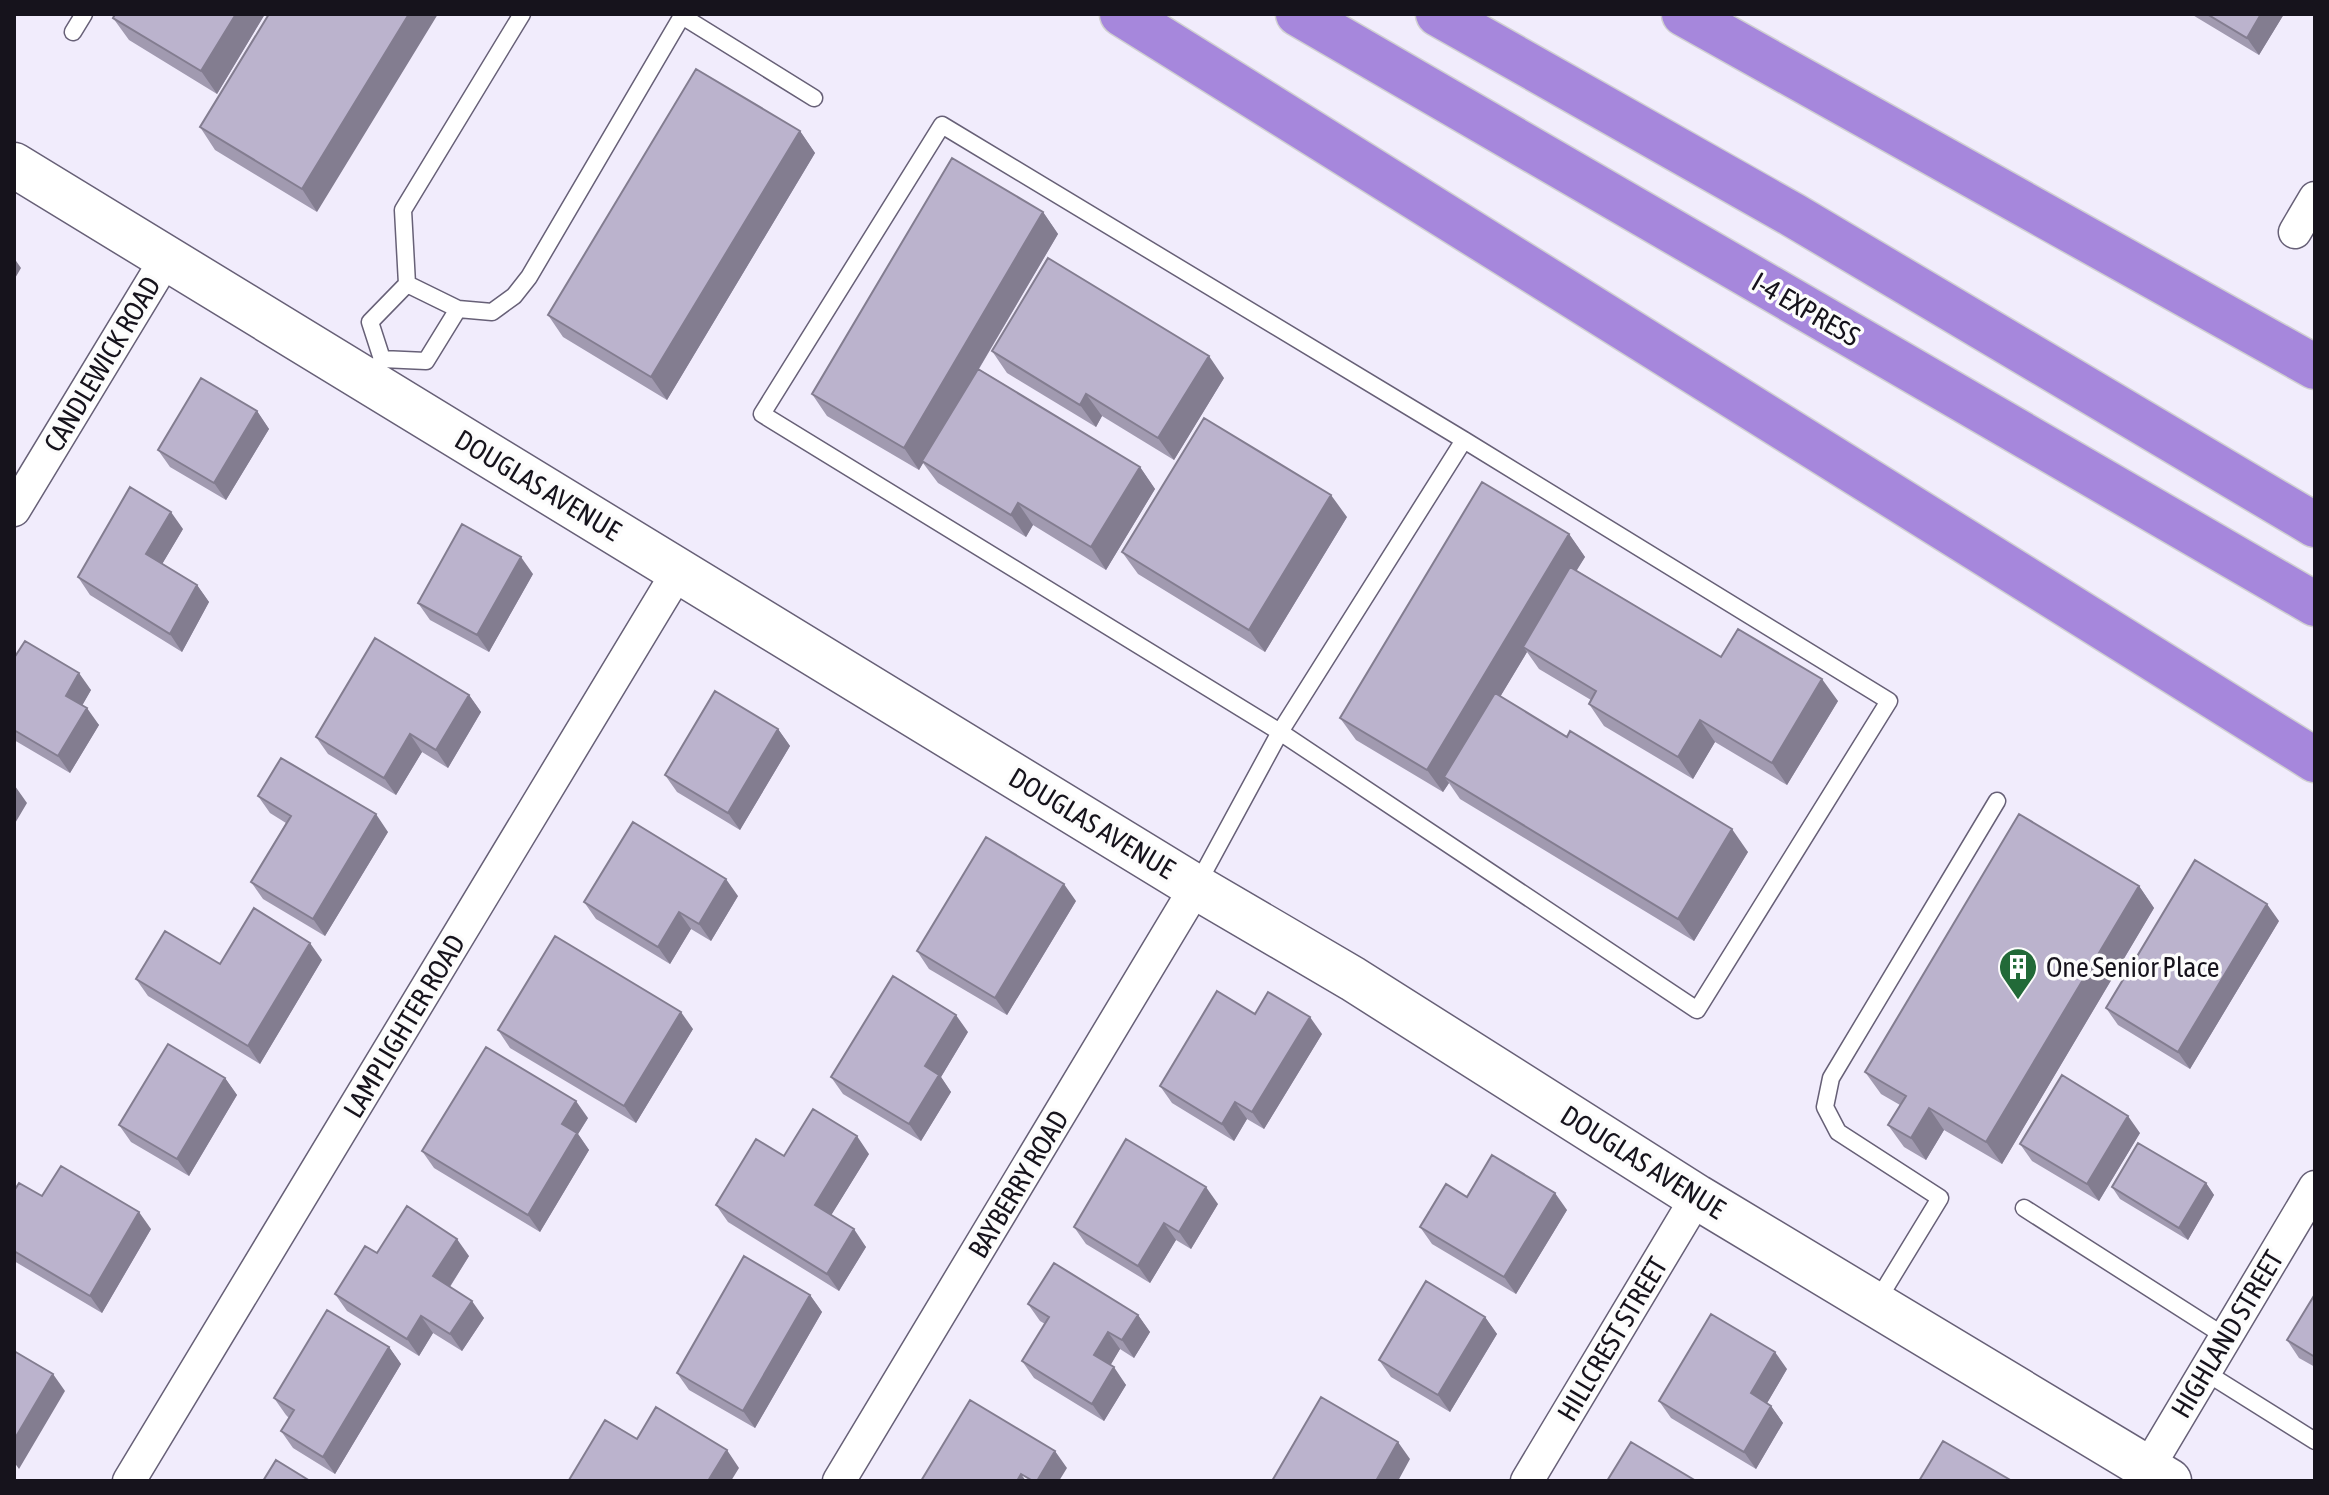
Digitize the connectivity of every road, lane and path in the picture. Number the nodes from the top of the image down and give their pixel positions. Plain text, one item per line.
1 (84, 14) edge
2 (522, 14) edge
3 (1122, 14) edge
4 (1298, 14) edge
5 (1438, 14) edge
6 (1684, 14) edge
7 (73, 32) dead end
8 (814, 98) dead end
9 (14, 165) edge
10 (2315, 198) edge
11 (2295, 232) dead end
12 (166, 259) junction
13 (407, 284) junction
14 (458, 309) junction
15 (2315, 367) edge
16 (375, 370) junction
17 (1464, 440) junction
18 (14, 510) edge
19 (2315, 525) edge
20 (679, 570) junction
21 (2315, 604) edge
22 (1280, 732) junction
23 (2315, 760) edge
24 (1997, 801) dead end
25 (1196, 887) junction
26 (2315, 1187) edge
27 (1697, 1197) junction
28 (2024, 1208) dead end
29 (1875, 1304) junction
30 (2226, 1337) junction
31 (2205, 1372) junction
32 (2315, 1441) edge
33 (2152, 1477) edge
34 (129, 1481) edge
35 (839, 1481) edge
36 (1527, 1481) edge

1 - 7 lane
2 - 13 lane
3 - 23 highway
4 - 21 highway, I-4 EXPRESS
5 - 19 highway
6 - 15 highway
8 - 14 lane
9 - 12 main road, DOUGLAS AVENUE
10 - 11 street
12 - 16 main road, DOUGLAS AVENUE
12 - 18 street, CANDLEWICK ROAD
13 - 14 lane
13 - 16 lane
14 - 16 lane
16 - 20 main road, DOUGLAS AVENUE
17 - 22 lane
17 - 22 lane
17 - 22 lane
20 - 25 main road, DOUGLAS AVENUE
20 - 34 street, LAMPLIGHTER ROAD
22 - 25 lane
24 - 29 lane
25 - 27 main road, DOUGLAS AVENUE
25 - 35 street, BAYBERRY ROAD
26 - 30 street, HIGHLAND STREET
27 - 29 main road, DOUGLAS AVENUE
27 - 36 street, HILLCREST STREET
28 - 30 lane
29 - 33 main road, DOUGLAS AVENUE
30 - 31 street, HIGHLAND STREET
31 - 32 lane
31 - 33 street, HIGHLAND STREET

